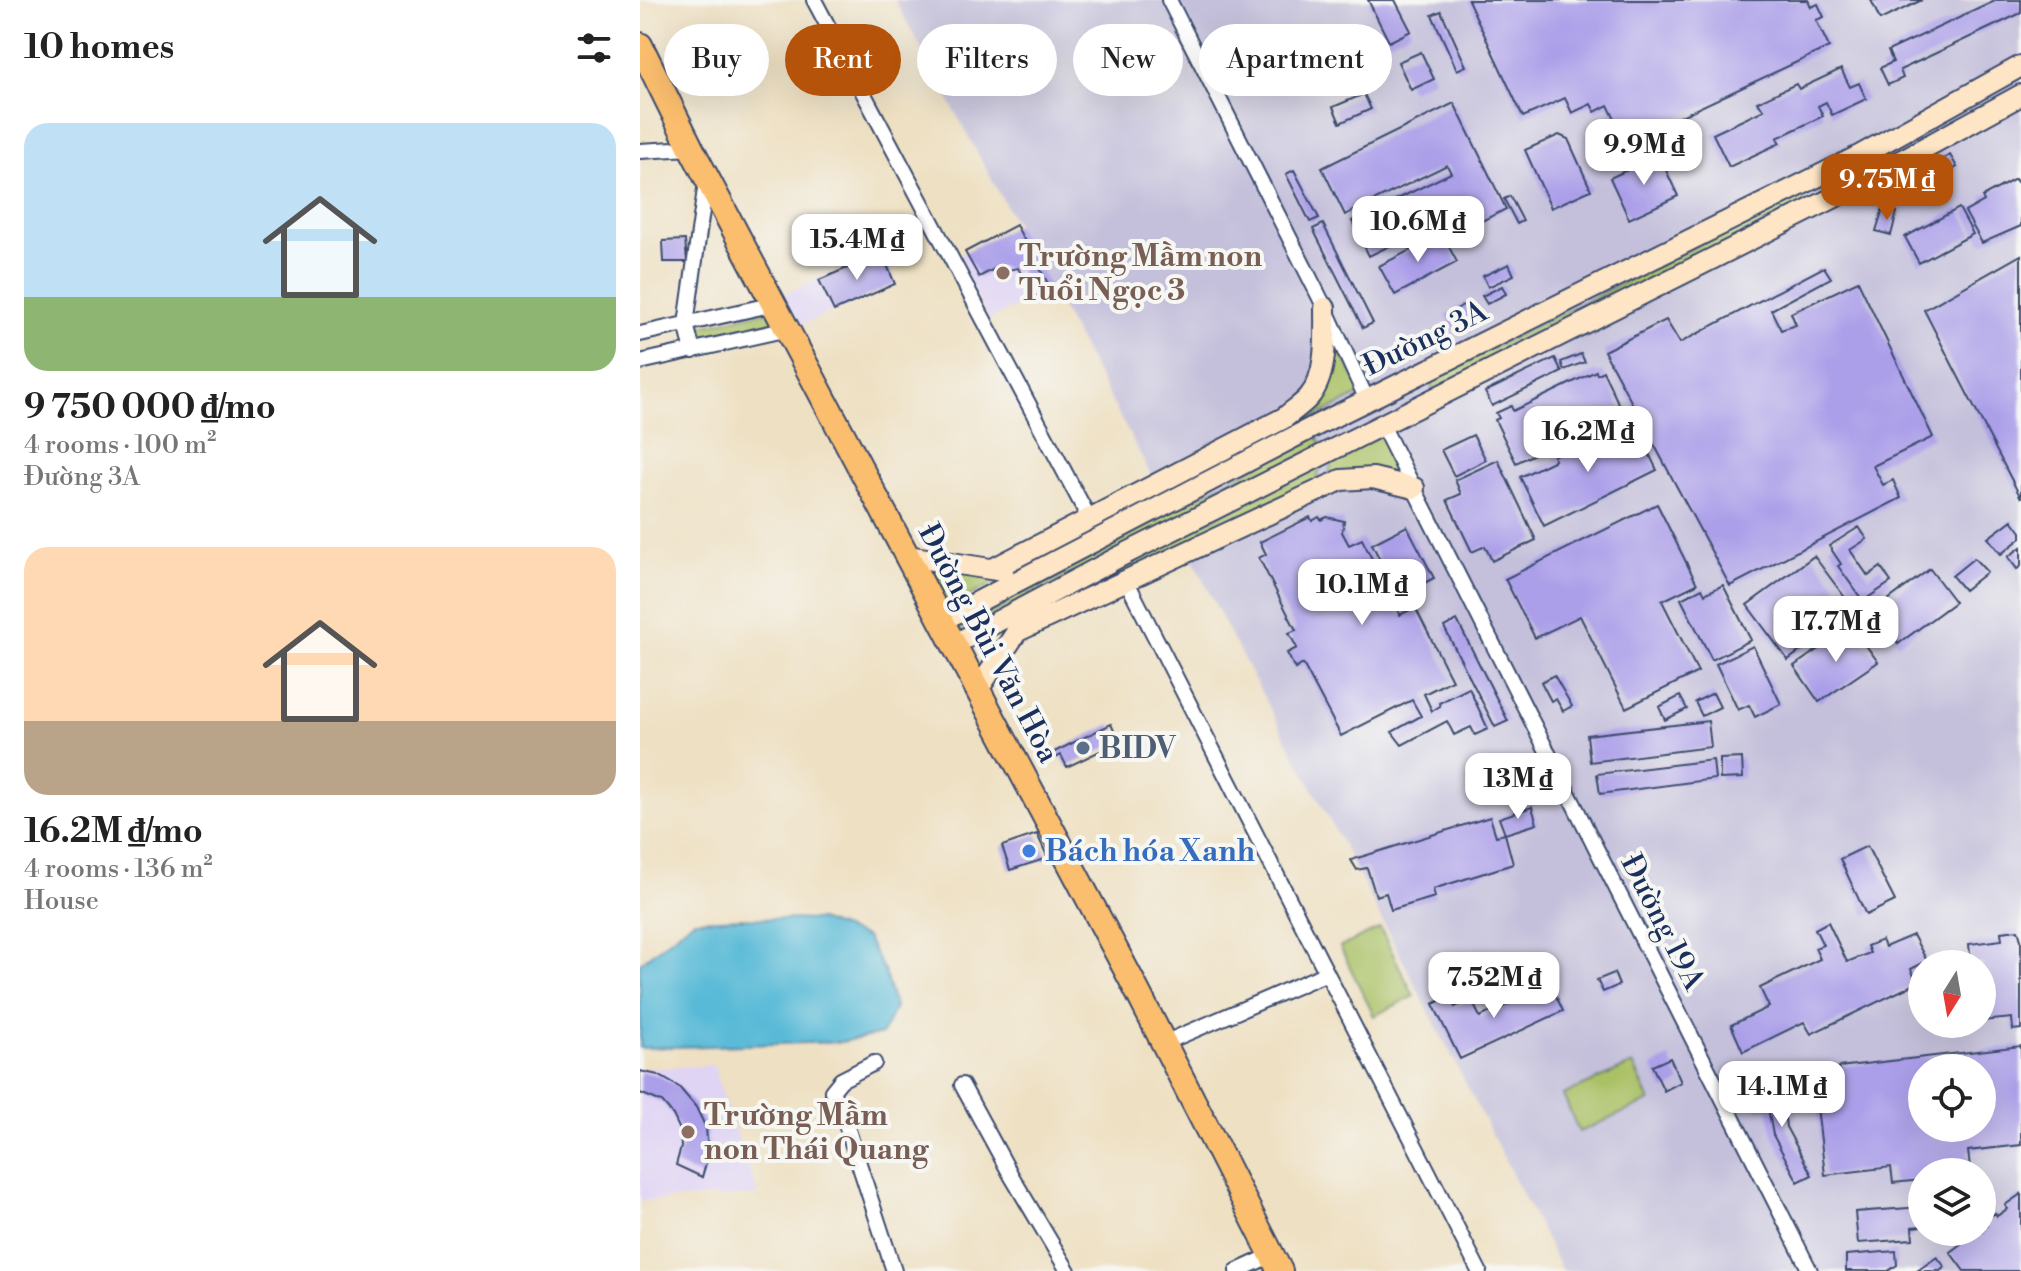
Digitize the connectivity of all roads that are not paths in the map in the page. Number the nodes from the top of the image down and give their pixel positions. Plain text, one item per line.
1 (814, 0) edge
2 (1169, 0) edge
3 (640, 45) edge
4 (2021, 66) edge
5 (2021, 95) edge
6 (691, 148) junction
7 (640, 151) edge
8 (1859, 156) junction
9 (1870, 178) junction
10 (707, 179) junction
11 (775, 304) junction
12 (1325, 308) junction
13 (686, 324) junction
14 (788, 329) junction
15 (640, 334) edge
16 (693, 351) junction
17 (640, 362) edge
18 (1367, 400) junction
19 (1284, 418) junction
20 (1317, 425) junction
21 (1382, 425) junction
22 (1330, 450) junction
23 (1414, 488) junction
24 (1317, 490) junction
25 (1089, 518) junction
26 (907, 556) junction
27 (993, 569) junction
28 (1027, 575) junction
29 (1126, 580) junction
30 (1040, 598) junction
31 (941, 621) junction
32 (1016, 632) junction
33 (953, 645) junction
34 (977, 691) junction
35 (1327, 973) junction
36 (1164, 1043) junction
37 (874, 1063) dead end
38 (962, 1085) dead end
39 (1276, 1263) edge
40 (894, 1271) edge
41 (1068, 1271) edge
42 (1237, 1271) edge
43 (1479, 1271) edge
44 (1810, 1271) edge

1 - 25 street
2 - 12 street
3 - 6 main road, Đường Bùi Văn Hòa
4 - 8 street, Đường 3A
5 - 9 street, Đường 3A
6 - 7 street
6 - 10 main road, Đường Bùi Văn Hòa
8 - 9 street
8 - 18 street, Đường 3A
9 - 21 street, Đường 3A
10 - 11 main road, Đường Bùi Văn Hòa
10 - 13 street
11 - 13 street
11 - 14 main road, Đường Bùi Văn Hòa
12 - 18 street
12 - 19 street, Đường 3A
13 - 15 street
13 - 16 street
14 - 16 street
14 - 26 main road, Đường Bùi Văn Hòa
16 - 17 street
18 - 20 street, Đường 3A
18 - 21 street
19 - 20 street
19 - 25 street, Đường 3A
20 - 22 street
20 - 28 street, Đường 3A
21 - 22 street, Đường 3A
21 - 23 street, Đường 19A
22 - 24 street
22 - 30 street, Đường 3A
23 - 24 street
23 - 44 street, Đường 19A
24 - 29 street
25 - 27 street, Đường 3A
26 - 27 street
26 - 31 main road, Đường Bùi Văn Hòa
27 - 28 street
28 - 31 street, Đường 3A
29 - 32 street
29 - 35 street
30 - 32 street
30 - 33 street, Đường 3A
31 - 33 main road, Đường Bùi Văn Hòa
32 - 34 street
33 - 34 main road, Đường Bùi Văn Hòa
34 - 36 main road, Đường Bùi Văn Hòa
35 - 36 street
35 - 43 street
36 - 39 main road, Đường Bùi Văn Hòa
37 - 40 street
38 - 41 street
39 - 42 street

